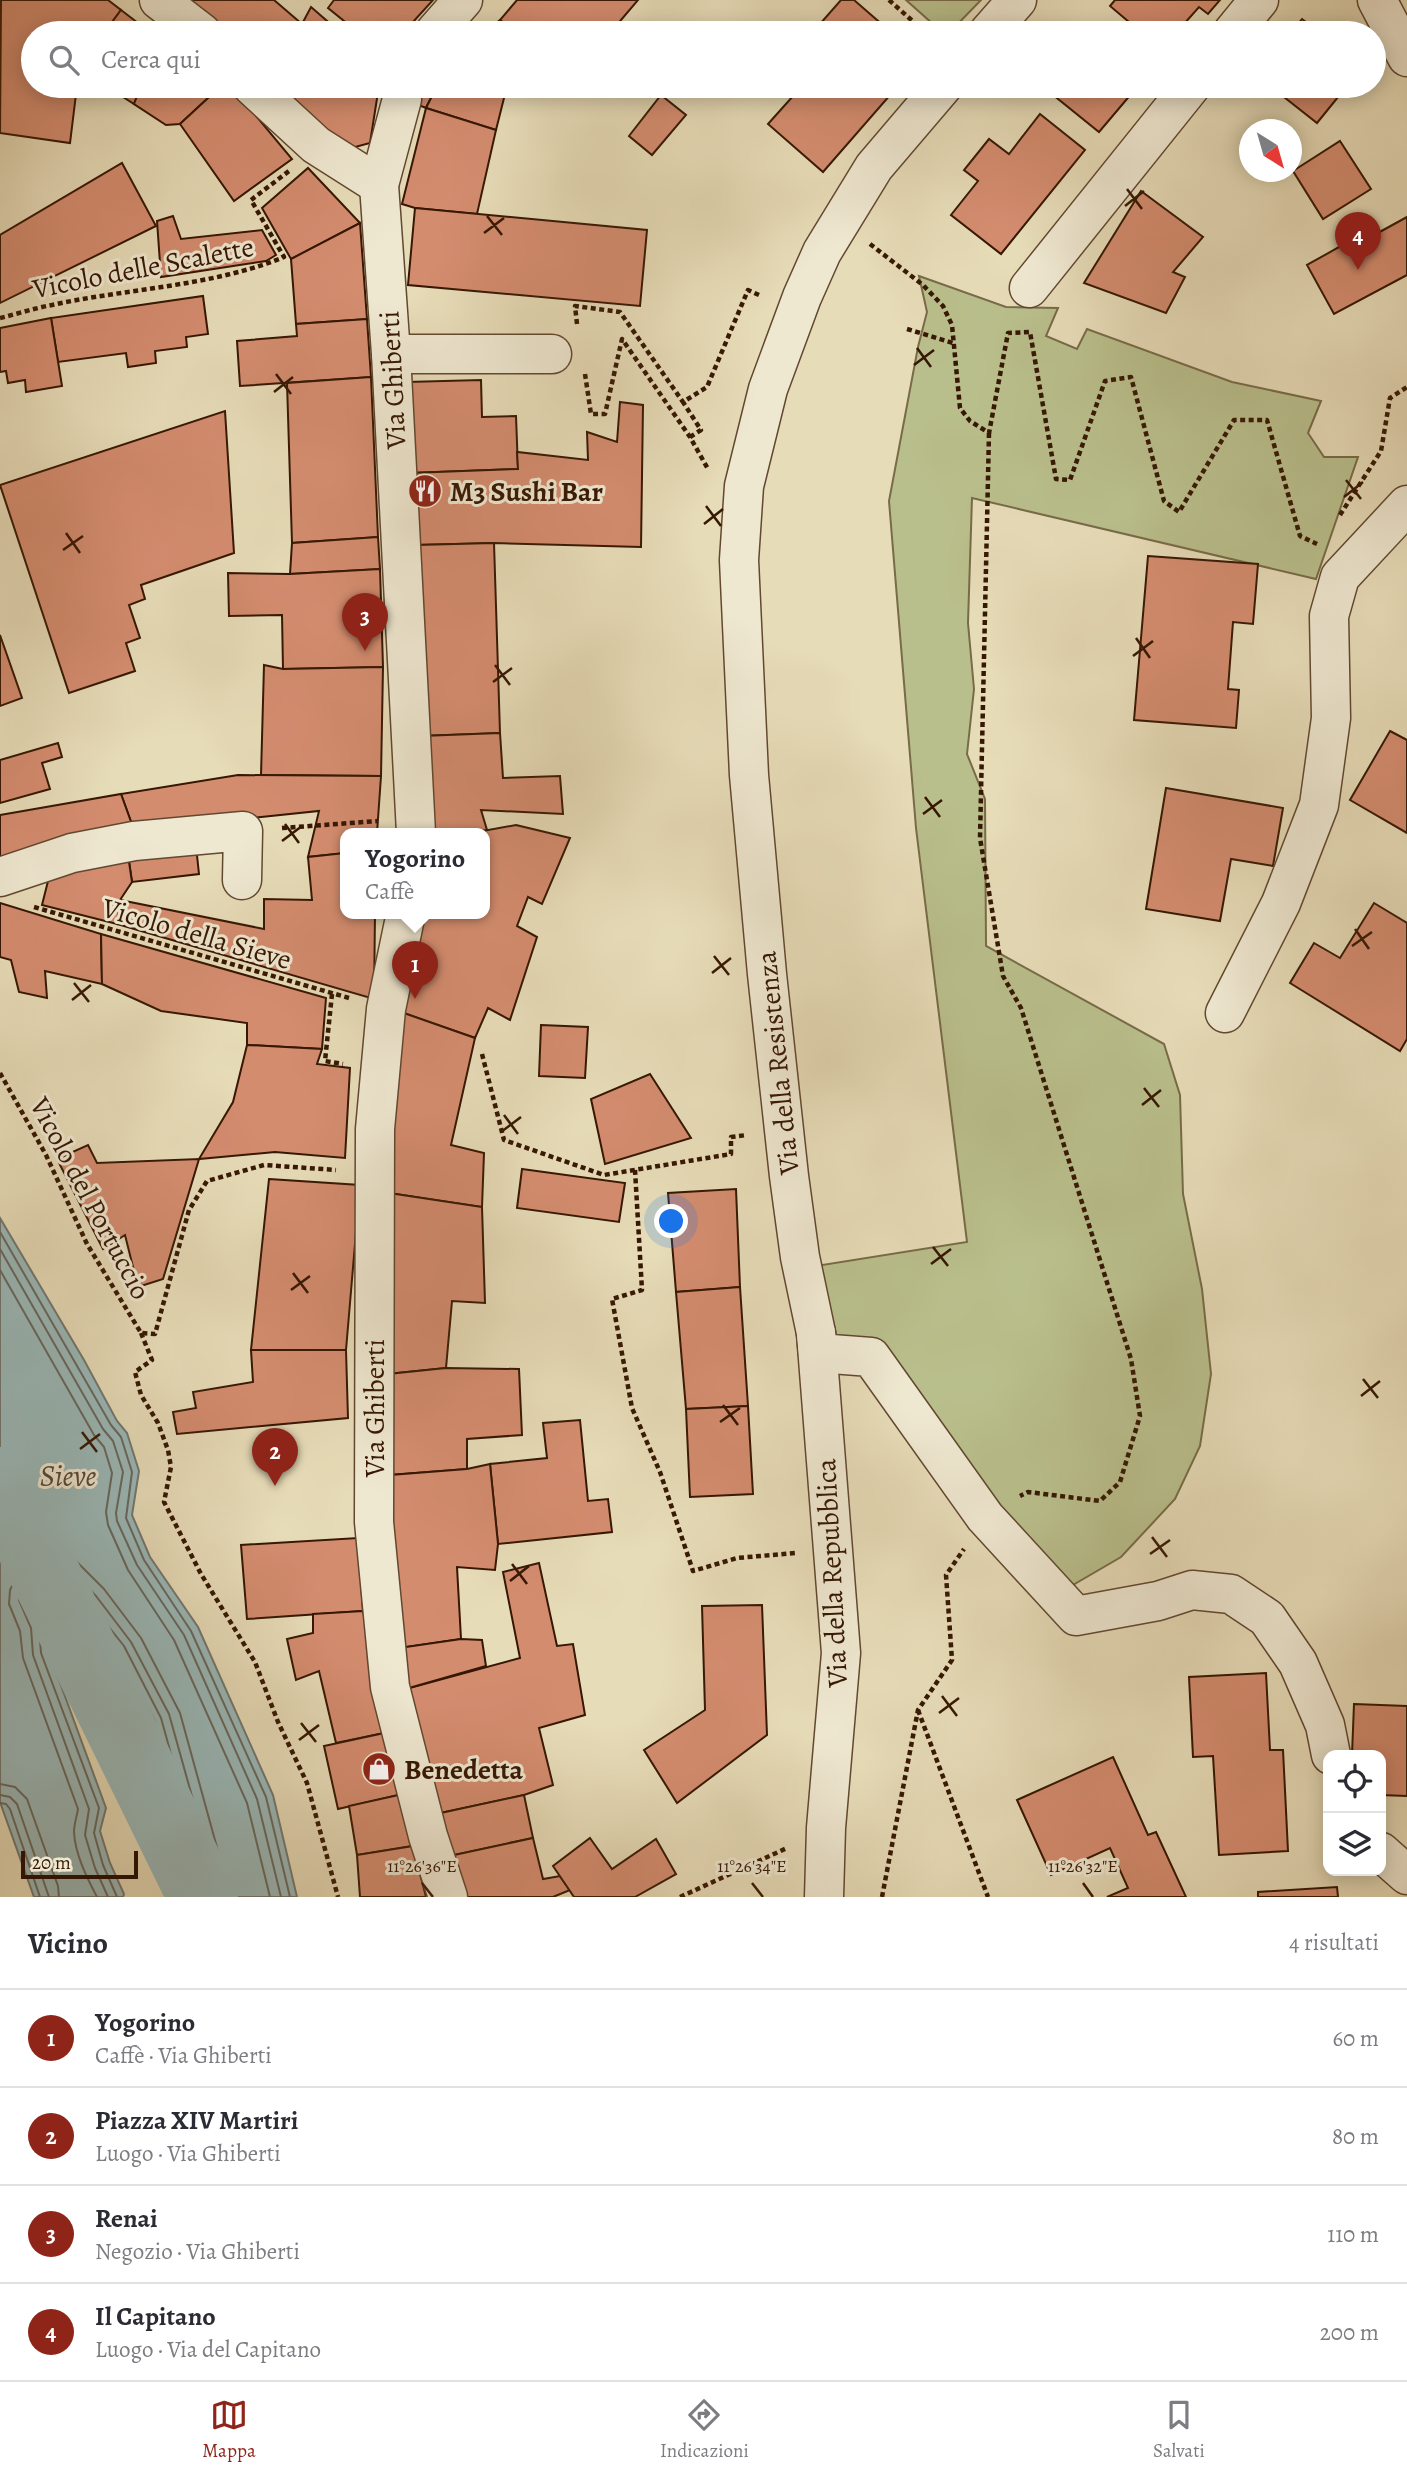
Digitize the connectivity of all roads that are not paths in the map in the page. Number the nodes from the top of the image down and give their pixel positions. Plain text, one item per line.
1 (132, 0) edge
2 (159, 0) edge
3 (463, 0) edge
4 (1017, 0) edge
5 (1259, 0) edge
6 (1377, 0) edge
7 (156, 21) edge
8 (186, 21) edge
9 (445, 21) edge
10 (999, 21) edge
11 (1242, 21) edge
12 (1407, 57) edge
13 (265, 98) edge
14 (933, 98) edge
15 (1181, 98) edge
16 (402, 99) dead end
17 (379, 185) junction
18 (1029, 288) dead end
19 (391, 354) junction
20 (552, 354) dead end
21 (1407, 505) edge
22 (415, 825) edge
23 (242, 880) dead end
24 (11, 890) edge
25 (405, 919) edge
26 (1225, 1013) dead end
27 (816, 1332) junction
28 (1330, 1750) edge
29 (1386, 1856) edge
30 (1407, 1875) edge
31 (448, 1897) edge
32 (824, 1897) edge

1 - 7 street
2 - 8 street
3 - 9 street
4 - 10 street
5 - 11 street
6 - 12 street
13 - 17 street
14 - 27 street, Via della Resistenza
15 - 18 street
16 - 17 street, Via Ghiberti
17 - 19 street, Via Ghiberti
19 - 20 street
19 - 22 street, Via Ghiberti
21 - 26 street
23 - 24 street
25 - 31 street, Via Ghiberti
27 - 28 street, Via della Resistenza
27 - 32 street, Via della Repubblica
29 - 30 street

